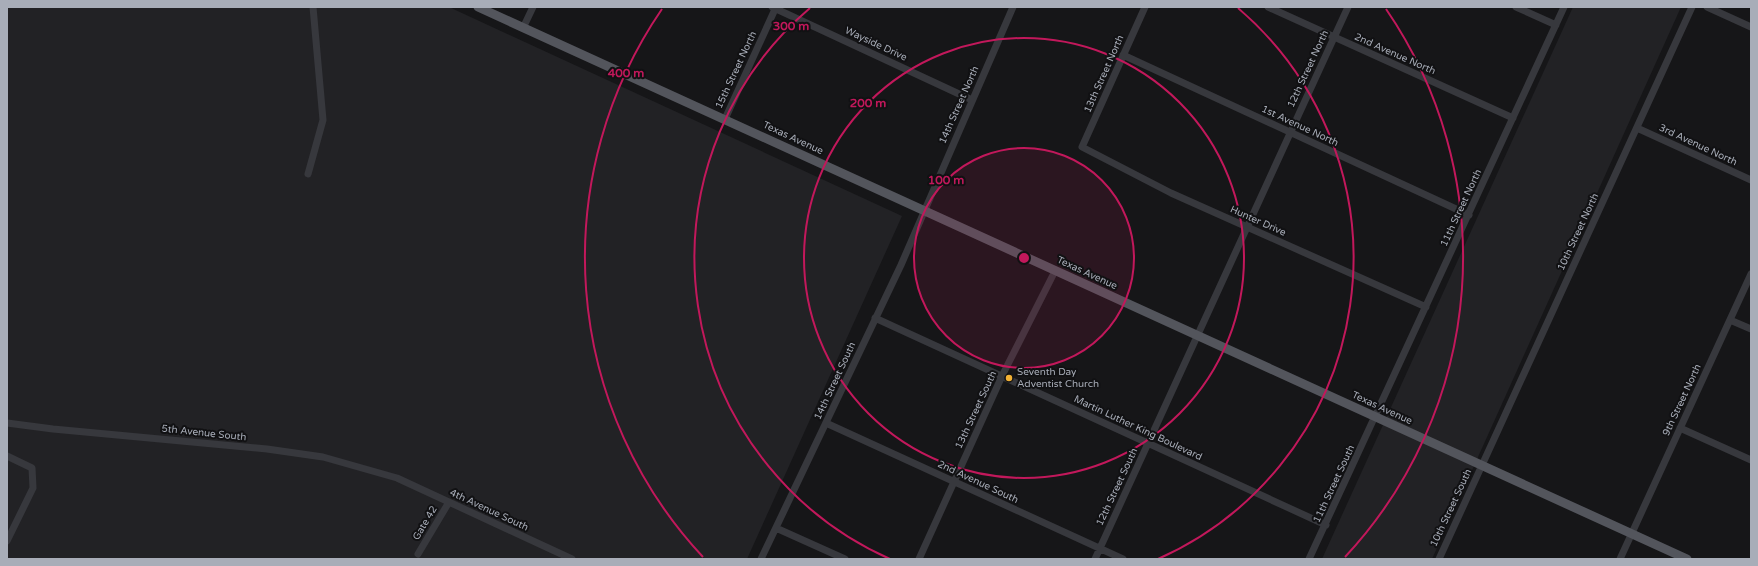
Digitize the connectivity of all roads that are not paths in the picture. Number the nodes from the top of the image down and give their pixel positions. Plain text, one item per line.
1 (313, 7) edge
2 (478, 7) edge
3 (533, 7) edge
4 (1013, 7) edge
5 (1145, 7) edge
6 (1268, 7) edge
7 (1348, 7) edge
8 (1516, 7) edge
9 (1564, 7) edge
10 (1692, 7) edge
11 (1707, 7) edge
12 (774, 8) edge
13 (1556, 25) junction
14 (1751, 27) edge
15 (523, 28) junction
16 (1334, 37) junction
17 (1123, 55) junction
18 (972, 100) junction
19 (1513, 118) junction
20 (725, 119) junction
21 (1637, 128) junction
22 (1290, 132) junction
23 (1084, 148) joint
24 (308, 174) dead end
25 (1751, 180) edge
26 (924, 210) junction
27 (1469, 215) junction
28 (1247, 227) junction
29 (1055, 271) junction
30 (1751, 274) edge
31 (1426, 307) junction
32 (876, 318) junction
33 (1730, 320) junction
34 (1751, 329) edge
35 (1197, 336) junction
36 (1002, 376) junction
37 (1376, 417) junction
38 (7, 423) edge
39 (826, 423) junction
40 (1680, 428) junction
41 (1148, 443) junction
42 (7, 456) edge
43 (1751, 460) edge
44 (1482, 466) junction
45 (397, 478) joint
46 (954, 482) junction
47 (449, 502) junction
48 (1326, 525) junction
49 (776, 528) junction
50 (1632, 534) junction
51 (7, 541) edge
52 (1100, 548) junction
53 (418, 554) dead end
54 (572, 559) edge
55 (762, 559) edge
56 (844, 559) edge
57 (919, 559) edge
58 (1095, 559) edge
59 (1123, 559) edge
60 (1309, 559) edge
61 (1439, 559) edge
62 (1620, 559) edge
63 (1687, 559) edge

1 - 24 street
2 - 15 main road, Texas Avenue
3 - 15 street
4 - 18 street, 14th Street North
5 - 17 street, 13th Street North
6 - 16 street, 2nd Avenue North
7 - 16 street, 12th Street North
8 - 13 street
9 - 13 street, 11th Street North
10 - 21 street, 10th Street North
11 - 14 street
12 - 18 street, Wayside Drive
12 - 20 street, 15th Street North
13 - 19 street, 11th Street North
15 - 20 main road, Texas Avenue
16 - 19 street, 2nd Avenue North
16 - 22 street, 12th Street North
17 - 22 street, 1st Avenue North
17 - 23 street, 13th Street North
18 - 26 street, 14th Street North
19 - 27 street, 11th Street North
20 - 26 main road, Texas Avenue
21 - 25 street, 3rd Avenue North
21 - 44 street, 10th Street North
22 - 27 street, 1st Avenue North
22 - 28 street, 12th Street North
23 - 28 street, Hunter Drive
26 - 29 main road, Texas Avenue
26 - 32 street, 14th Street South
27 - 31 street, 11th Street North
28 - 31 street, Hunter Drive
28 - 35 street, 12th Street North
29 - 35 main road, Texas Avenue
29 - 36 street, 13th Street South
30 - 33 street, 9th Street North
31 - 37 street, 11th Street North
32 - 36 street, Martin Luther King Boulevard
32 - 39 street, 14th Street South
33 - 34 street
33 - 40 street, 9th Street North
35 - 37 main road, Texas Avenue
35 - 41 street, 12th Street South
36 - 41 street, Martin Luther King Boulevard
36 - 46 street, 13th Street South
37 - 44 main road, Texas Avenue
37 - 48 street, 11th Street South
38 - 45 street, 5th Avenue South
39 - 46 street, 2nd Avenue South
39 - 49 street, 14th Street South
40 - 43 street
40 - 50 street, 9th Street North
41 - 48 street, Martin Luther King Boulevard
41 - 52 street, 12th Street South
42 - 51 street
44 - 50 main road, Texas Avenue
44 - 61 street, 10th Street South
45 - 47 street, 4th Avenue South
46 - 52 street, 2nd Avenue South
46 - 57 street, 13th Street South
47 - 53 street, Gate 42
47 - 54 street, 4th Avenue South
48 - 60 street, 11th Street South
49 - 55 street, 14th Street South
49 - 56 street
50 - 62 street, 9th Street North
50 - 63 main road, Texas Avenue
52 - 58 street, 12th Street South
52 - 59 street, 2nd Avenue South

